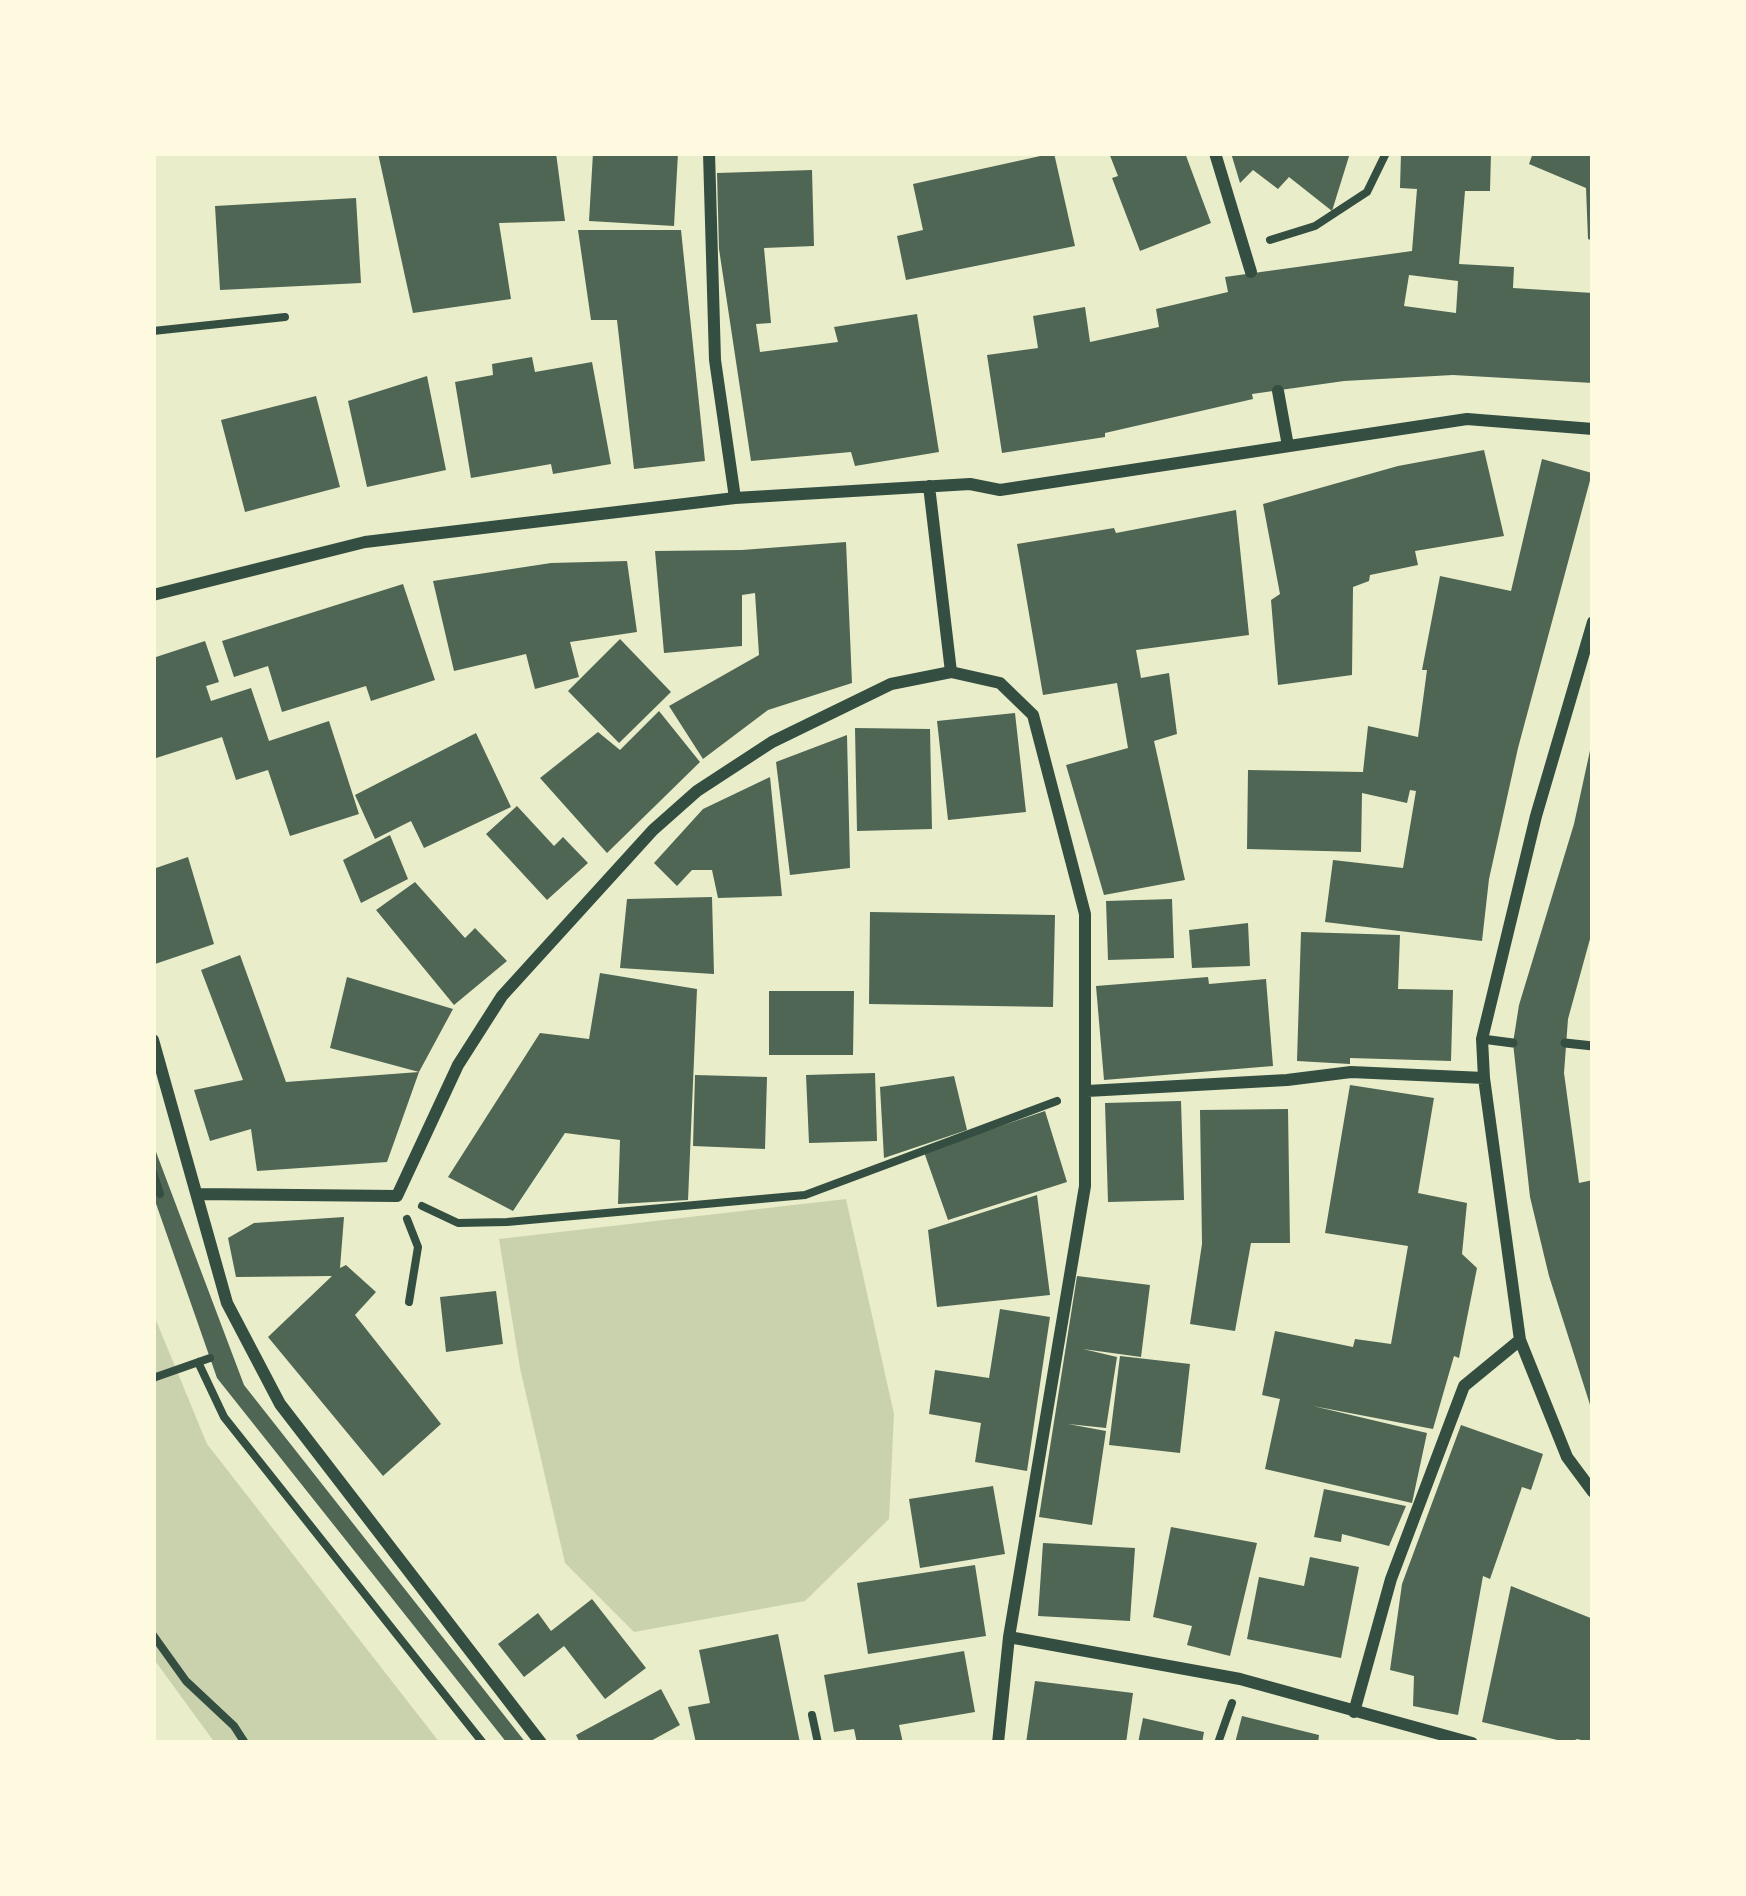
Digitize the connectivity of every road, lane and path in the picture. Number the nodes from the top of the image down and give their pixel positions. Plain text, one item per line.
1 (709, 153) edge
2 (1215, 153) edge
3 (1386, 153) edge
4 (1245, 247) junction
5 (1251, 272) dead end
6 (285, 317) dead end
7 (153, 332) edge
8 (1278, 391) dead end
9 (1593, 429) edge
10 (1288, 446) junction
11 (929, 486) junction
12 (735, 498) junction
13 (153, 595) edge
14 (1593, 622) edge
15 (951, 672) junction
16 (1482, 1039) junction
17 (153, 1040) edge
18 (1513, 1043) dead end
19 (1565, 1043) dead end
20 (1593, 1046) edge
21 (1484, 1078) junction
22 (1087, 1091) junction
23 (197, 1194) junction
24 (398, 1196) junction
25 (409, 1302) dead end
26 (1520, 1340) junction
27 (210, 1358) dead end
28 (197, 1362) junction
29 (153, 1378) edge
30 (1593, 1492) edge
31 (153, 1635) edge
32 (1009, 1637) junction
33 (1354, 1712) junction
34 (812, 1715) dead end
35 (245, 1743) edge
36 (483, 1743) edge
37 (541, 1743) edge
38 (818, 1743) edge
39 (998, 1743) edge
40 (1472, 1743) edge

1 - 12 street
2 - 4 street
3 - 4 path
4 - 5 street
6 - 7 path
8 - 10 street
9 - 10 street
10 - 11 street
11 - 12 street
11 - 15 street
12 - 13 street
14 - 16 street
15 - 22 street
15 - 24 street
16 - 18 lane
16 - 21 street
17 - 23 street
19 - 20 lane
21 - 22 street
21 - 26 street
22 - 24 path
22 - 32 street
23 - 24 street
23 - 37 street
24 - 25 path
26 - 30 street
26 - 33 street
27 - 28 path
28 - 29 path
28 - 36 path
31 - 35 path
32 - 33 street
32 - 39 street
33 - 40 street
34 - 38 path

